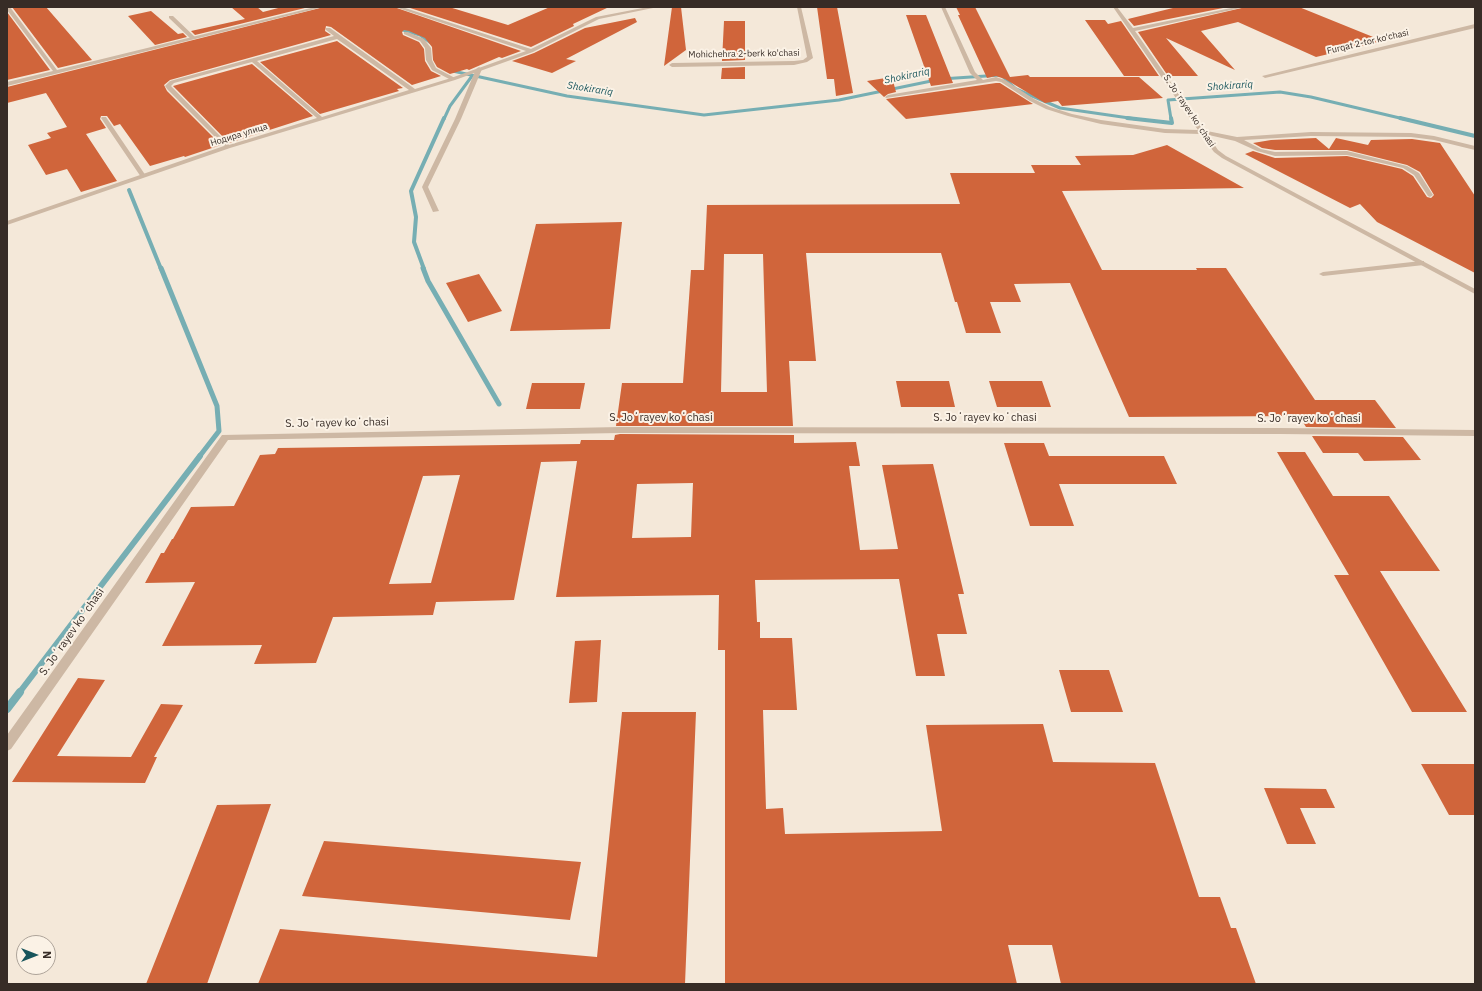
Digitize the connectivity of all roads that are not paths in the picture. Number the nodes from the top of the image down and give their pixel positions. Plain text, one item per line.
1 (7, 7) edge
2 (320, 7) edge
3 (396, 7) edge
4 (619, 7) edge
5 (651, 7) edge
6 (799, 7) edge
7 (943, 7) edge
8 (1115, 7) edge
9 (1244, 7) edge
10 (171, 17) dead end
11 (598, 18) junction
12 (1475, 26) edge
13 (328, 29) dead end
14 (1132, 30) junction
15 (406, 33) dead end
16 (338, 37) junction
17 (193, 38) junction
18 (531, 52) junction
19 (253, 60) junction
20 (672, 64) dead end
21 (479, 69) junction
22 (56, 72) junction
23 (1265, 76) dead end
24 (455, 78) junction
25 (981, 81) junction
26 (7, 84) edge
27 (414, 91) junction
28 (888, 97) dead end
29 (104, 118) dead end
30 (321, 119) junction
31 (1202, 132) junction
32 (1237, 139) junction
33 (228, 147) junction
34 (1475, 148) edge
35 (143, 176) junction
36 (1430, 195) dead end
37 (435, 210) dead end
38 (7, 223) edge
39 (1421, 263) junction
40 (1323, 274) dead end
41 (1475, 292) edge
42 (1475, 433) edge
43 (7, 745) edge

1 - 22 street
2 - 17 street
3 - 18 street
4 - 11 street, Нодира улица
5 - 11 street
6 - 20 street, Mohichehra 2-berk ko'chasi
7 - 25 street
8 - 14 street, S. Joʻrayev koʻchasi
9 - 14 street
10 - 17 street
11 - 18 street, Нодира улица
12 - 23 street, Furqat 2-tor ko'chasi
13 - 16 street
14 - 31 street, S. Joʻrayev koʻchasi
15 - 24 street
16 - 19 street
16 - 27 street
17 - 22 street
18 - 21 street, Нодира улица
19 - 30 street
19 - 33 street
21 - 24 street, Нодира улица
21 - 37 street
22 - 26 street
24 - 27 street, Нодира улица
25 - 28 street
25 - 31 street
27 - 30 street, Нодира улица
29 - 35 street
30 - 33 street, Нодира улица
31 - 32 street
31 - 39 street, S. Joʻrayev koʻchasi
32 - 34 street
32 - 36 street
33 - 35 street, Нодира улица
35 - 38 street, Нодира улица
39 - 40 street
39 - 41 street, S. Joʻrayev koʻchasi
42 - 43 street, S. Joʻrayev koʻchasi

